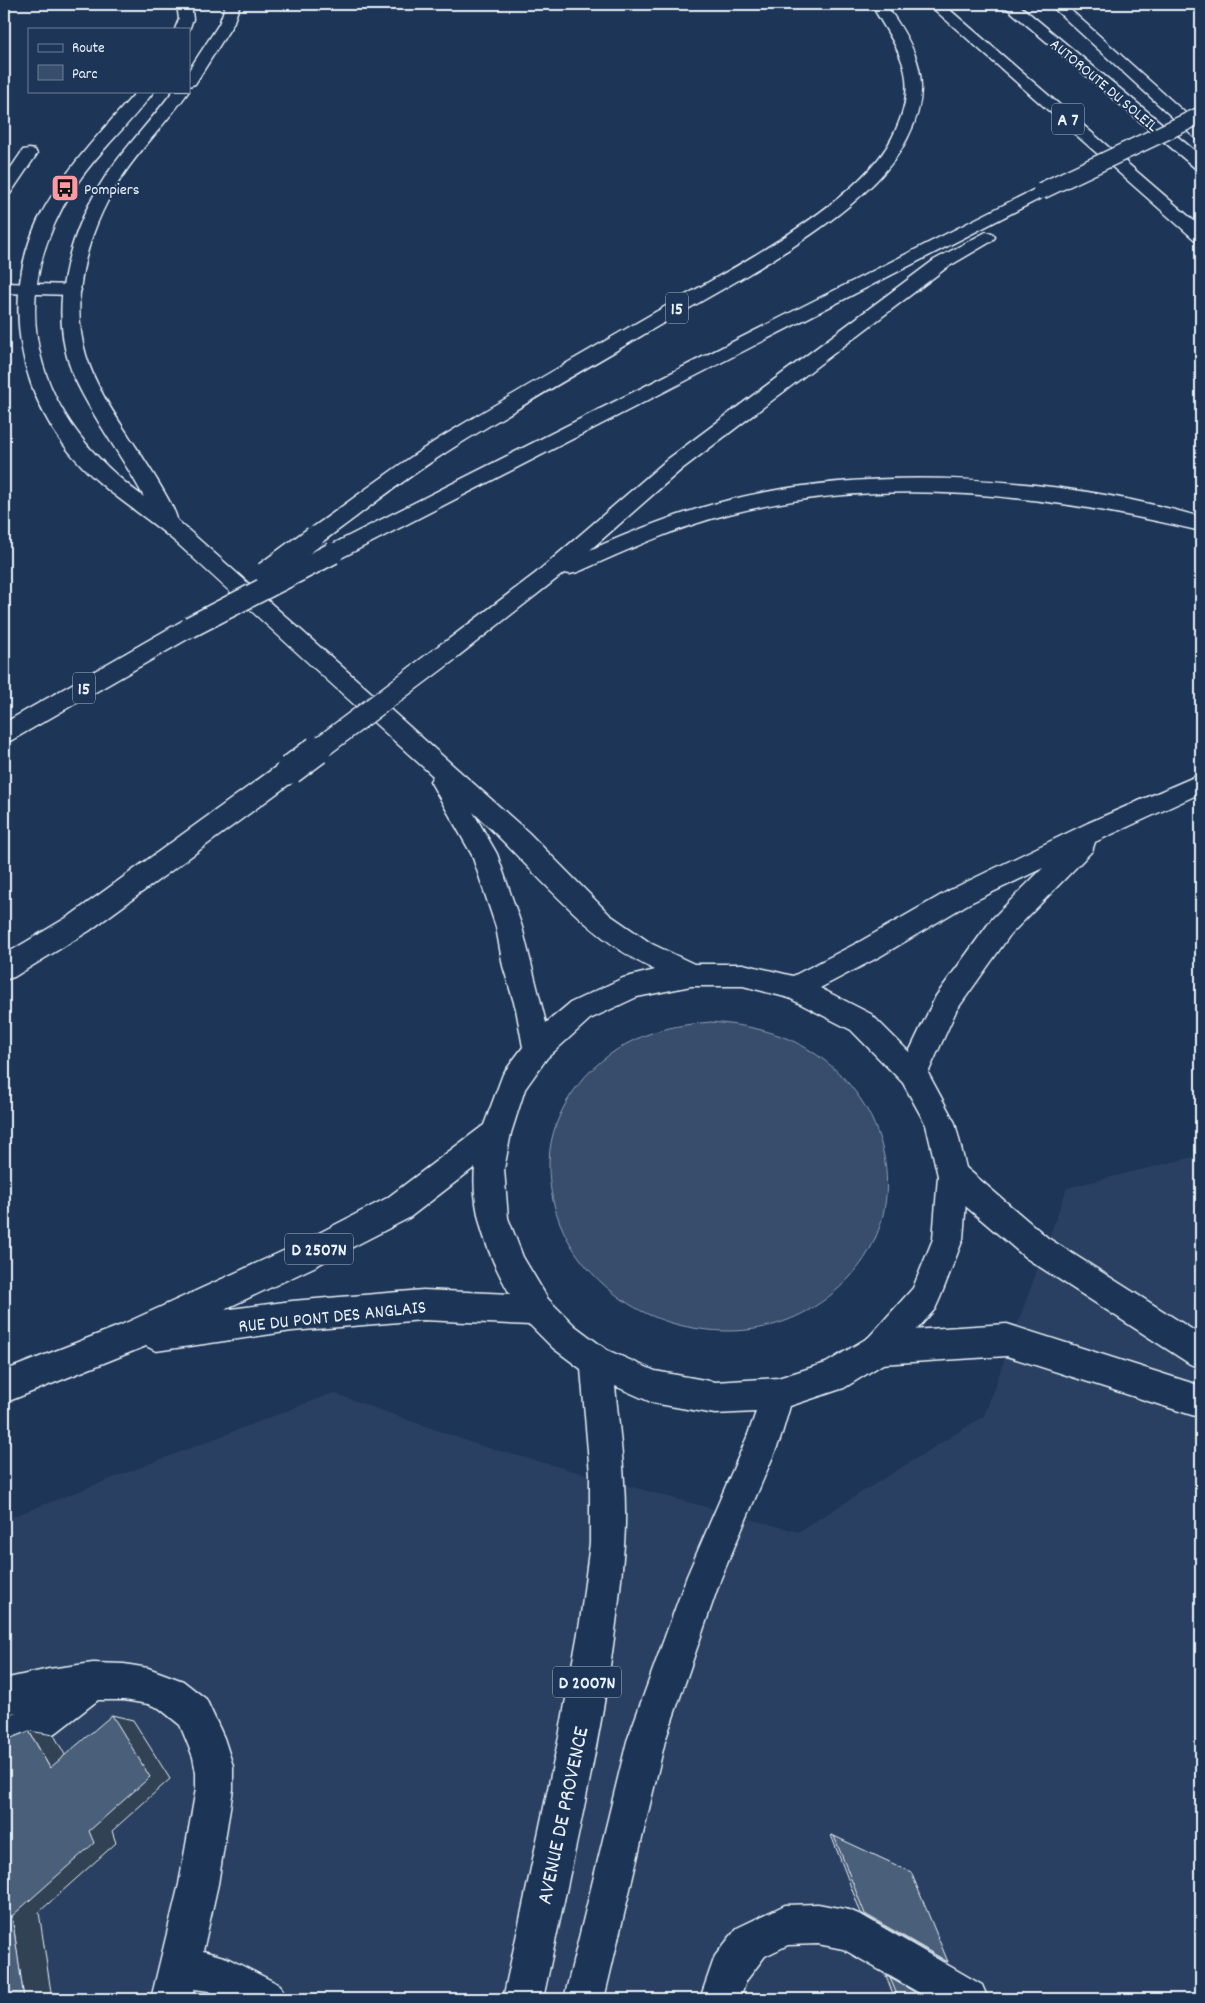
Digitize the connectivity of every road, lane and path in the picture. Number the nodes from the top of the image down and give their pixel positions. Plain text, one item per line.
1 (184, 4) edge
2 (234, 4) edge
3 (878, 4) edge
4 (935, 4) edge
5 (1009, 4) edge
6 (1056, 4) edge
7 (182, 28) edge
8 (190, 79) edge
9 (145, 92) edge
10 (180, 92) edge
11 (1201, 114) edge
12 (1201, 130) edge
13 (1201, 135) edge
14 (29, 154) dead end
15 (1201, 164) edge
16 (4, 190) edge
17 (1048, 196) junction
18 (1201, 236) edge
19 (4, 288) edge
20 (25, 290) junction
21 (72, 290) junction
22 (1201, 524) edge
23 (171, 526) junction
24 (544, 578) junction
25 (190, 627) junction
26 (4, 734) edge
27 (431, 761) junction
28 (1201, 783) edge
29 (1097, 830) junction
30 (4, 969) edge
31 (691, 975) junction
32 (795, 988) junction
33 (537, 1048) junction
34 (913, 1074) junction
35 (496, 1133) junction
36 (953, 1176) junction
37 (538, 1310) junction
38 (128, 1339) junction
39 (880, 1348) junction
40 (1201, 1353) edge
41 (596, 1361) junction
42 (4, 1387) edge
43 (778, 1394) junction
44 (1201, 1402) edge
45 (93, 1681) junction
46 (4, 1697) edge
47 (4, 1736) edge
48 (175, 1983) edge
49 (520, 1995) edge
50 (266, 1999) edge
51 (584, 1999) edge
52 (720, 1999) edge
53 (968, 1999) edge

1 - 7 main road
2 - 8 main road
3 - 25 main road, 15, bridge
4 - 18 main road, A 7
5 - 15 main road, AUTOROUTE DU SOLEIL
6 - 13 main road
9 - 20 main road
10 - 21 main road
11 - 17 main road, bridge
12 - 17 main road
14 - 16 main road
17 - 24 main road
17 - 25 main road, bridge
19 - 20 main road
20 - 21 main road
20 - 23 main road
21 - 23 main road
22 - 24 main road
23 - 27 main road
24 - 30 main road, bridge
25 - 26 main road, 15
27 - 31 main road
27 - 33 main road
28 - 29 main road
29 - 32 main road
29 - 34 main road
31 - 32 main road
31 - 33 main road
32 - 34 main road
33 - 35 main road
34 - 36 main road
35 - 37 main road
35 - 38 main road, RUE DU PONT DES ANGLAIS / D 2507N
36 - 39 main road
36 - 40 main road
37 - 38 main road, RUE DU PONT DES ANGLAIS / D 2507N
37 - 41 main road
38 - 42 main road, RUE DU PONT DES ANGLAIS / D 2507N
39 - 43 main road
39 - 44 main road
41 - 43 main road
41 - 49 main road, AVENUE DE PROVENCE / D 2007N
43 - 51 main road
45 - 46 main road
45 - 47 main road
45 - 48 main road
48 - 50 main road
52 - 53 main road

